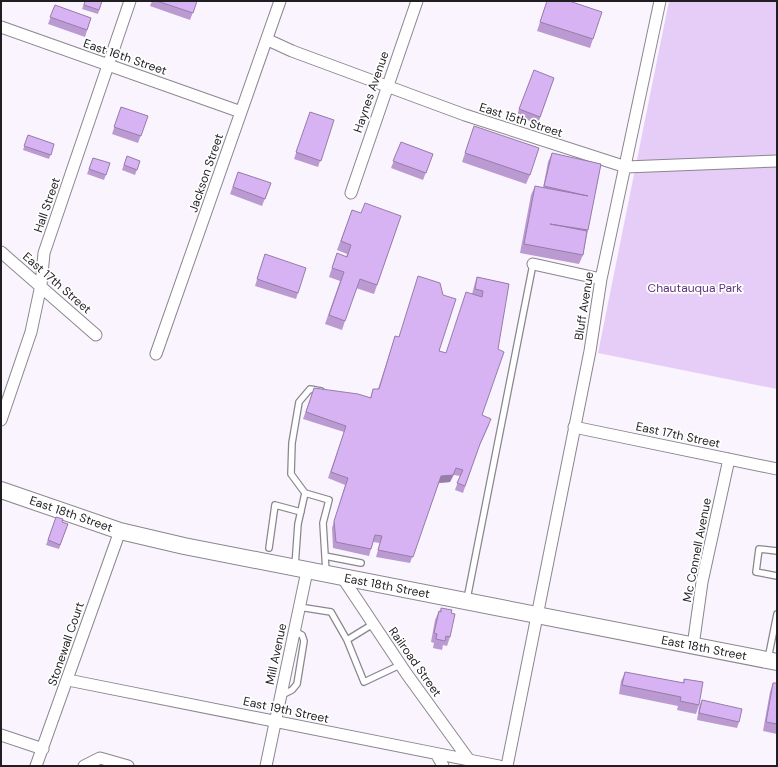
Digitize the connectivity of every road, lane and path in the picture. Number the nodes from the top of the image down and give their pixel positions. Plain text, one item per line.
1 (130, 1) edge
2 (280, 1) edge
3 (417, 1) edge
4 (660, 1) edge
5 (1, 27) edge
6 (268, 40) junction
7 (108, 65) junction
8 (387, 87) junction
9 (241, 112) junction
10 (777, 161) edge
11 (626, 167) junction
12 (351, 193) dead end
13 (1, 252) edge
14 (533, 264) joint
15 (601, 279) junction
16 (41, 285) junction
17 (96, 335) dead end
18 (156, 354) dead end
19 (325, 392) edge
20 (1, 420) edge
21 (574, 427) junction
22 (729, 460) junction
23 (777, 469) edge
24 (1, 490) edge
25 (305, 493) junction
26 (301, 512) junction
27 (120, 531) junction
28 (269, 548) dead end
29 (777, 551) edge
30 (325, 556) junction
31 (361, 563) dead end
32 (301, 569) junction
33 (334, 576) junction
34 (777, 576) edge
35 (466, 601) junction
36 (299, 607) junction
37 (777, 614) edge
38 (537, 615) junction
39 (373, 624) junction
40 (347, 640) junction
41 (693, 646) junction
42 (772, 662) edge
43 (400, 665) junction
44 (68, 680) junction
45 (276, 722) junction
46 (1, 735) edge
47 (43, 749) junction
48 (437, 755) junction
49 (469, 760) junction
50 (36, 766) edge
51 (84, 766) edge
52 (128, 766) edge
53 (266, 766) edge
54 (443, 766) edge
55 (499, 766) edge
56 (507, 766) edge

1 - 7 street, Hall Street
2 - 6 street, Jackson Street
3 - 8 street, Haynes Avenue
4 - 11 street, Bluff Avenue
5 - 7 street, East 16th Street
6 - 8 street, East 15th Street
6 - 9 street, Jackson Street
7 - 9 street, East 16th Street
7 - 16 street, Hall Street
8 - 11 street, East 15th Street
8 - 12 street, Haynes Avenue
9 - 18 street, Jackson Street
10 - 11 street, East 15th Street
11 - 15 street, Bluff Avenue
13 - 16 street, East 17th Street
14 - 15 street
14 - 35 lane
15 - 21 street, Bluff Avenue
16 - 17 street, East 17th Street
16 - 20 street, Hall Street
19 - 25 lane
21 - 22 street, East 17th Street
21 - 38 street, Bluff Avenue
22 - 23 street, East 17th Street
22 - 41 street, Mc Connell Avenue
24 - 27 street, East 18th Street
25 - 26 lane
25 - 30 lane
26 - 28 lane
26 - 32 lane
27 - 32 street, East 18th Street
27 - 44 street, Stonewall Court
29 - 34 lane
30 - 31 lane
30 - 33 lane
32 - 33 street, East 18th Street
32 - 36 street, Mill Avenue
33 - 35 street, East 18th Street
33 - 39 street, Railroad Street
35 - 38 street, East 18th Street
36 - 40 lane
36 - 45 street, Mill Avenue
37 - 42 lane
38 - 41 street, East 18th Street
38 - 56 street, Bluff Avenue
39 - 40 lane
39 - 43 street, Railroad Street
40 - 43 lane
41 - 42 street, East 18th Street
43 - 49 street, Railroad Street
44 - 45 street, East 19th Street
44 - 47 street, Stonewall Court
45 - 48 street, East 19th Street
45 - 53 street, Mill Avenue
46 - 47 street
47 - 50 street, Stonewall Court
48 - 49 street, East 19th Street
48 - 54 street
49 - 55 street, East 19th Street
51 - 52 street

